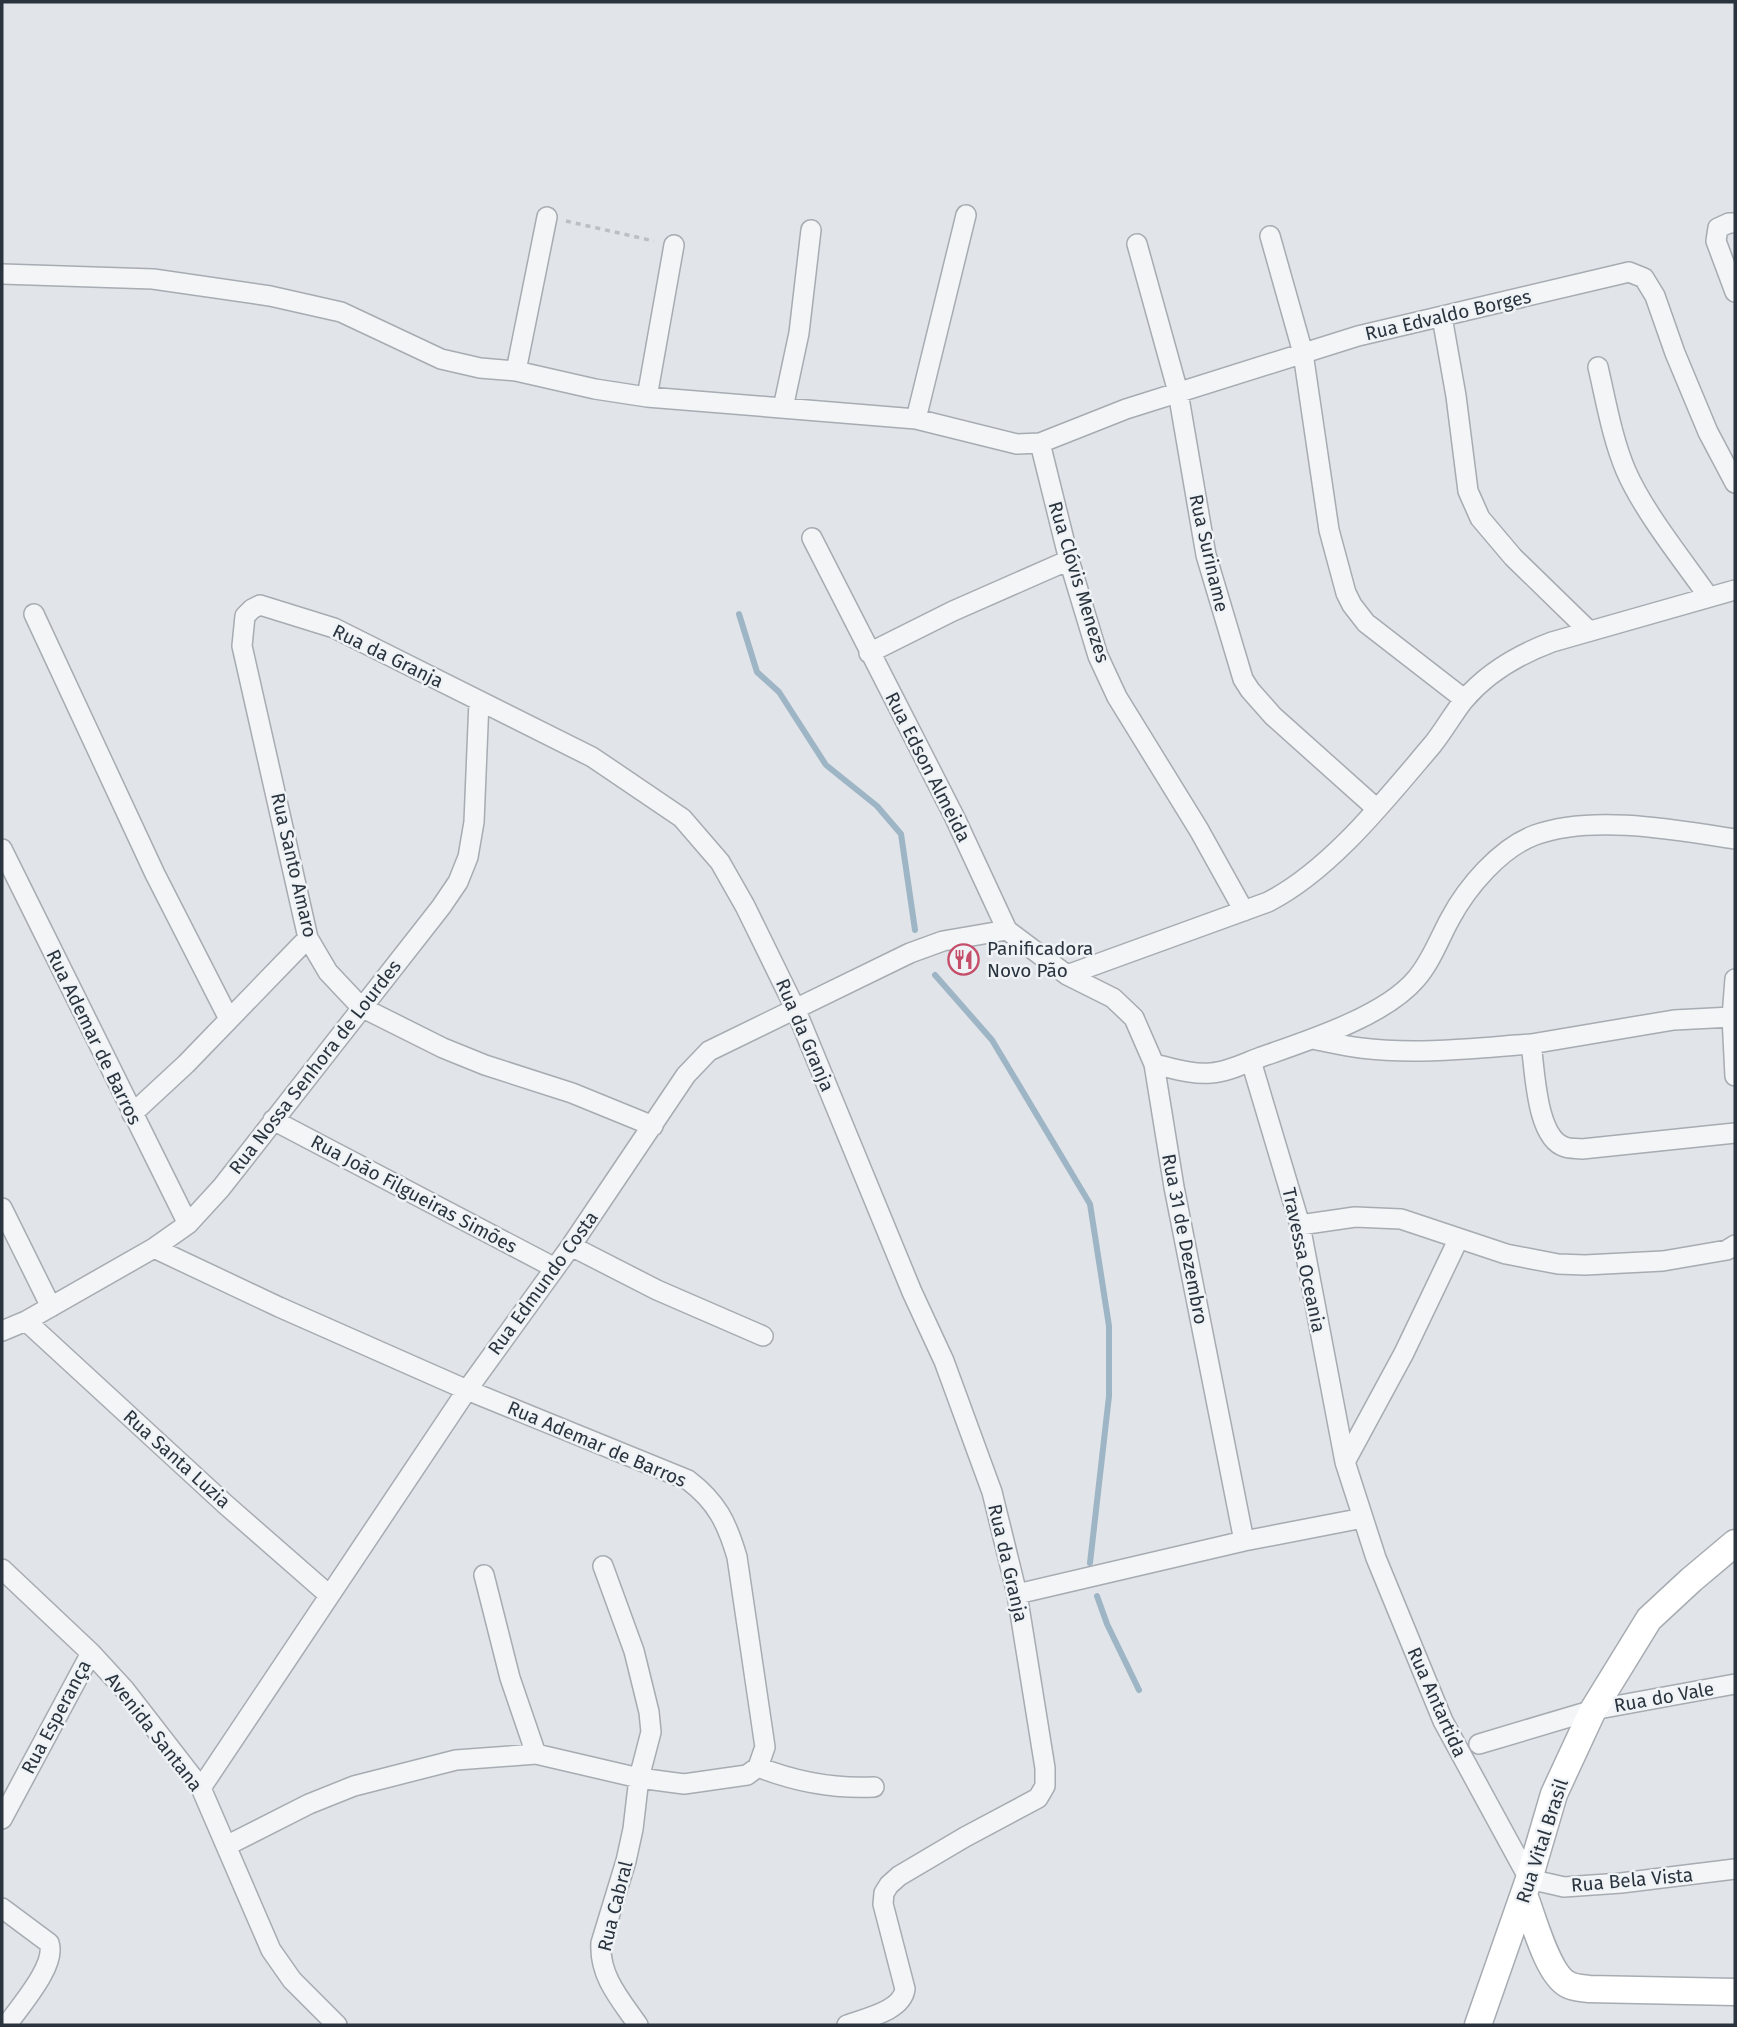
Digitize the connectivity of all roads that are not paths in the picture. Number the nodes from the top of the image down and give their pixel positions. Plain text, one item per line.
1 (966, 215) dead end
2 (547, 217) road end
3 (1735, 223) edge
4 (811, 230) dead end
5 (1270, 236) dead end
6 (1137, 244) dead end
7 (674, 245) road end
8 (2, 274) edge
9 (1735, 292) edge
10 (1442, 317) junction
11 (1303, 353) junction
12 (1598, 367) dead end
13 (516, 371) junction
14 (1178, 392) junction
15 (647, 397) junction
16 (783, 408) junction
17 (916, 419) junction
18 (1040, 443) junction
19 (1728, 454) edge
20 (1735, 483) edge
21 (812, 538) dead end
22 (1069, 560) junction
23 (1735, 590) edge
24 (1708, 596) junction
25 (34, 614) dead end
26 (1589, 631) junction
27 (242, 646) joint
28 (869, 653) junction
29 (1464, 699) junction
30 (479, 701) junction
31 (1377, 809) junction
32 (1735, 839) edge
33 (2, 849) edge
34 (1244, 911) junction
35 (1007, 930) junction
36 (309, 938) junction
37 (1067, 975) junction
38 (1735, 979) edge
39 (361, 1007) junction
40 (795, 1008) junction
41 (1732, 1017) junction
42 (229, 1019) junction
43 (1312, 1039) junction
44 (1531, 1044) junction
45 (1251, 1061) junction
46 (1154, 1064) junction
47 (1735, 1076) edge
48 (132, 1114) junction
49 (273, 1120) junction
50 (653, 1126) junction
51 (1735, 1133) edge
52 (2, 1208) edge
53 (188, 1224) junction
54 (1300, 1225) junction
55 (1458, 1240) junction
56 (1735, 1245) edge
57 (571, 1246) junction
58 (154, 1248) junction
59 (555, 1268) junction
60 (51, 1307) junction
61 (26, 1321) junction
62 (2, 1331) edge
63 (764, 1336) dead end
64 (467, 1390) junction
65 (1345, 1462) junction
66 (1363, 1518) junction
67 (1244, 1541) junction
68 (1735, 1543) edge
69 (603, 1566) dead end
70 (2, 1569) edge
71 (484, 1576) dead end
72 (1017, 1594) junction
73 (329, 1595) junction
74 (91, 1653) junction
75 (1735, 1684) edge
76 (1593, 1710) junction
77 (1479, 1744) dead end
78 (536, 1754) junction
79 (758, 1767) junction
80 (639, 1778) junction
81 (874, 1787) dead end
82 (201, 1788) junction
83 (2, 1819) edge
84 (226, 1846) junction
85 (1735, 1869) edge
86 (1527, 1887) junction
87 (2, 1908) edge
88 (1735, 1992) edge
89 (7, 2025) edge
90 (337, 2025) edge
91 (638, 2025) edge
92 (847, 2025) edge
93 (1478, 2025) edge

1 - 17 street
2 - 13 street
3 - 9 street
4 - 16 street
5 - 11 street
6 - 14 street, Rua Suriname
7 - 15 street
8 - 13 street
10 - 11 street, Rua Edvaldo Borges
10 - 19 street, Rua Edvaldo Borges
10 - 26 street
11 - 14 street, Rua Edvaldo Borges
11 - 29 street
12 - 24 street
13 - 15 street
14 - 18 street, Rua Edvaldo Borges
14 - 31 street, Rua Suriname
15 - 16 street
16 - 17 street
17 - 18 street
18 - 22 street, Rua Clóvis Menezes
19 - 20 street, Rua Edvaldo Borges
21 - 28 street, Rua Edson Almeida
22 - 28 street
22 - 34 street, Rua Clóvis Menezes
23 - 24 street
24 - 26 street
25 - 42 street
26 - 29 street
27 - 30 street, Rua da Granja
27 - 36 street, Rua Santo Amaro
28 - 35 street, Rua Edson Almeida
29 - 31 street
30 - 39 street, Rua Nossa Senhora de Lourdes
30 - 40 street, Rua da Granja
31 - 34 street
32 - 43 street
33 - 48 street, Rua Ademar de Barros
34 - 37 street
35 - 37 street, Rua Edson Almeida
35 - 40 street, Rua Edmundo Costa
36 - 39 street, Rua Santo Amaro
36 - 42 street
37 - 46 street, Rua 31 de Dezembro
38 - 41 street
39 - 49 street, Rua Nossa Senhora de Lourdes
39 - 50 street, Rua Santo Amaro
40 - 50 street, Rua Edmundo Costa
40 - 72 street, Rua da Granja
41 - 44 street
41 - 47 street
42 - 48 street
43 - 44 street
43 - 45 street
44 - 51 street
45 - 46 street
45 - 54 street, Travessa Oceania
46 - 67 street, Rua 31 de Dezembro
48 - 53 street, Rua Ademar de Barros
49 - 53 street, Rua Nossa Senhora de Lourdes
49 - 59 street, Rua João Filgueiras Simões
50 - 57 street, Rua Edmundo Costa
52 - 60 street
53 - 58 street, Rua Nossa Senhora de Lourdes
54 - 55 street
54 - 65 street, Travessa Oceania
55 - 56 street
55 - 65 street
57 - 59 street, Rua Edmundo Costa
57 - 63 street
58 - 60 street, Rua Nossa Senhora de Lourdes
58 - 64 street, Rua Ademar de Barros
59 - 64 street, Rua Edmundo Costa
60 - 61 street, Rua Nossa Senhora de Lourdes
61 - 62 street, Rua Nossa Senhora de Lourdes
61 - 73 street, Rua Santa Luzia
64 - 73 street, Rua Edmundo Costa
64 - 79 street, Rua Ademar de Barros
65 - 66 street, Rua Antartida
66 - 67 street
66 - 86 street, Rua Antartida
67 - 72 street
68 - 76 street, Rua Vital Brasil
69 - 80 street, Rua Cabral
70 - 74 street, Avenida Santana
71 - 78 street
72 - 92 street, Rua da Granja
73 - 82 street, Rua Edmundo Costa
74 - 82 street, Avenida Santana
74 - 83 street, Rua Esperança
75 - 76 street, Rua do Vale
76 - 77 street, Rua do Vale
76 - 86 street, Rua Vital Brasil
78 - 80 street
78 - 84 street
79 - 80 street
79 - 81 street
80 - 91 street, Rua Cabral
82 - 84 street, Avenida Santana
84 - 90 street, Avenida Santana
85 - 86 street, Rua Bela Vista
86 - 88 street
86 - 93 street, Rua Vital Brasil
87 - 89 street

